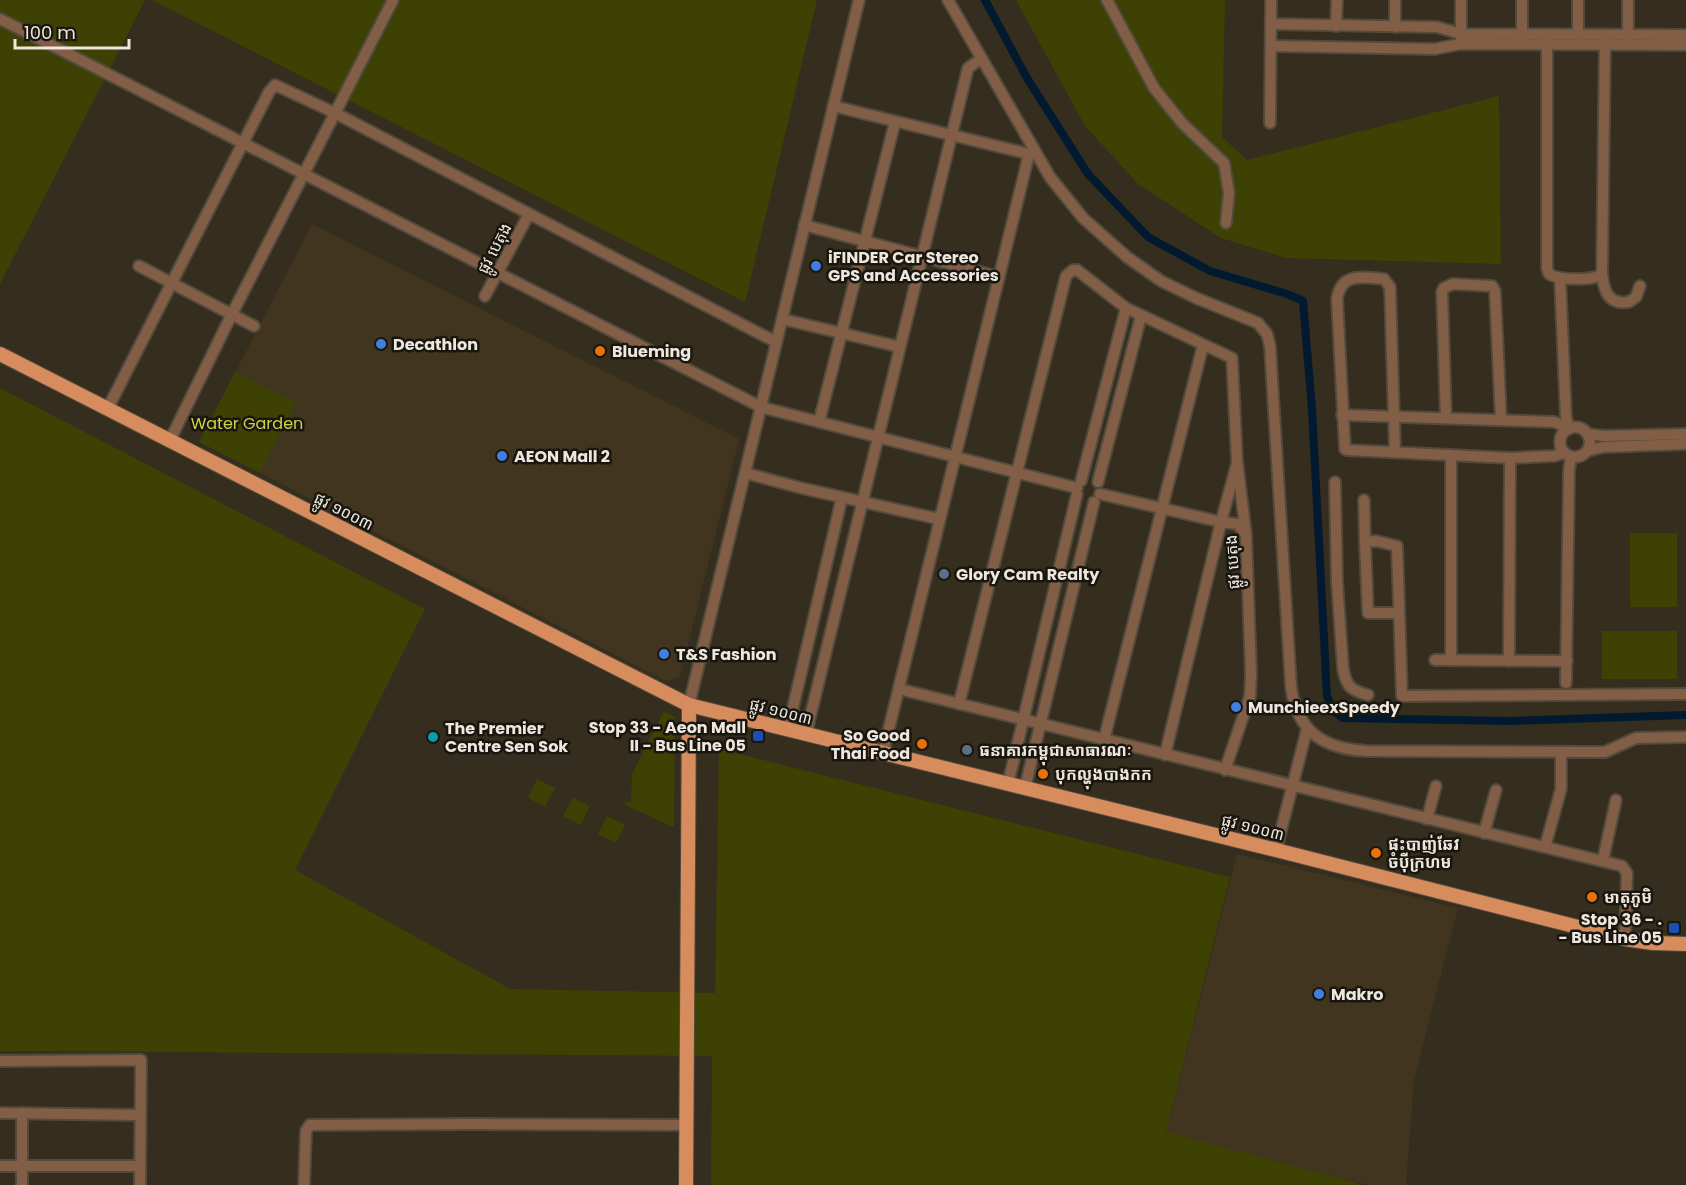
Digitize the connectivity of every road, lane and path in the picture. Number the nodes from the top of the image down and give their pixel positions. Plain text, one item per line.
1 (393, 0) edge
2 (858, 0) edge
3 (948, 0) edge
4 (1107, 0) edge
5 (1270, 0) edge
6 (1337, 0) edge
7 (1395, 0) edge
8 (1461, 0) edge
9 (1522, 0) edge
10 (1578, 0) edge
11 (1628, 0) edge
12 (0, 19) edge
13 (1271, 24) junction
14 (1336, 26) junction
15 (1395, 27) junction
16 (1578, 34) junction
17 (1628, 35) junction
18 (1686, 35) edge
19 (1460, 39) junction
20 (1522, 39) junction
21 (1547, 39) junction
22 (1605, 40) junction
23 (1686, 45) edge
24 (1271, 46) junction
25 (981, 59) junction
26 (833, 106) junction
27 (335, 112) junction
28 (895, 122) junction
29 (1270, 123) dead end
30 (951, 136) junction
31 (244, 144) junction
32 (1032, 153) junction
33 (305, 174) junction
34 (529, 214) junction
35 (1226, 223) dead end
36 (804, 225) junction
37 (865, 242) junction
38 (922, 256) junction
39 (139, 266) dead end
40 (498, 272) junction
41 (1602, 274) junction
42 (999, 277) junction
43 (1560, 278) junction
44 (172, 283) junction
45 (1640, 286) dead end
46 (485, 296) dead end
47 (1126, 308) junction
48 (232, 314) junction
49 (1141, 316) junction
50 (782, 319) junction
51 (254, 326) dead end
52 (842, 333) junction
53 (776, 342) junction
54 (1203, 345) junction
55 (900, 347) junction
56 (0, 354) edge
57 (760, 407) junction
58 (108, 408) junction
59 (1342, 415) junction
60 (1394, 417) junction
61 (1446, 418) junction
62 (1501, 420) junction
63 (819, 422) junction
64 (1568, 429) junction
65 (1587, 434) junction
66 (1686, 434) edge
67 (878, 437) junction
68 (170, 440) junction
69 (1686, 444) edge
70 (1587, 451) junction
71 (1395, 453) junction
72 (1451, 455) junction
73 (1567, 455) junction
74 (955, 457) junction
75 (1510, 458) junction
76 (1237, 461) junction
77 (1018, 472) junction
78 (745, 473) junction
79 (1098, 482) junction
80 (1335, 482) dead end
81 (1079, 487) junction
82 (842, 497) junction
83 (1097, 498) junction
84 (1364, 500) dead end
85 (862, 502) junction
86 (1161, 508) junction
87 (939, 519) junction
88 (1221, 522) junction
89 (1246, 534) junction
90 (1365, 542) junction
91 (831, 545) junction
92 (850, 550) junction
93 (1398, 613) junction
94 (1435, 660) dead end
95 (1451, 660) junction
96 (1509, 661) junction
97 (1567, 661) junction
98 (1566, 683) dead end
99 (899, 689) junction
100 (1686, 694) edge
101 (1368, 695) dead end
102 (959, 704) junction
103 (689, 705) junction
104 (1024, 720) junction
105 (1040, 724) junction
106 (788, 729) junction
107 (1307, 729) junction
108 (806, 734) junction
109 (1686, 737) edge
110 (1104, 740) junction
111 (1561, 752) junction
112 (884, 753) junction
113 (1165, 755) junction
114 (1225, 770) junction
115 (1008, 784) junction
116 (1292, 786) junction
117 (1436, 786) dead end
118 (1025, 788) junction
119 (1496, 790) dead end
120 (1616, 800) dead end
121 (1427, 819) junction
122 (1484, 833) junction
123 (1545, 847) junction
124 (1276, 850) junction
125 (1603, 860) junction
126 (1625, 939) junction
127 (1686, 944) edge
128 (0, 1061) edge
129 (0, 1113) edge
130 (22, 1113) junction
131 (140, 1115) junction
132 (686, 1125) junction
133 (0, 1166) edge
134 (22, 1166) junction
135 (140, 1166) junction
136 (22, 1185) edge
137 (140, 1185) edge
138 (304, 1185) edge
139 (686, 1185) edge

1 - 27 street
2 - 26 street
3 - 25 street
4 - 35 street
5 - 13 street
6 - 14 street
7 - 15 street
8 - 19 street
9 - 20 street
10 - 16 street
11 - 17 street
12 - 31 street
13 - 14 street
13 - 24 street
14 - 15 street
15 - 19 street
16 - 21 street
16 - 22 street
17 - 18 street
17 - 22 street
19 - 20 street
19 - 24 street
20 - 21 street
21 - 22 street
21 - 43 street
22 - 23 street
22 - 41 street
24 - 29 street
25 - 30 street
25 - 32 street
26 - 28 street
26 - 36 street
27 - 31 street
27 - 33 street
27 - 34 street
28 - 30 street
28 - 37 street
30 - 32 street
30 - 38 street
31 - 33 street
31 - 44 street
32 - 42 street
32 - 107 street
33 - 40 street
33 - 48 street
34 - 40 street, ផ្លូវ បេតុង
34 - 53 street
36 - 37 street
36 - 50 street
37 - 38 street
37 - 52 street
38 - 42 street
38 - 55 street
39 - 44 street
40 - 46 street, ផ្លូវ បេតុង
40 - 57 street
41 - 43 street
41 - 45 street
42 - 74 street
43 - 64 street
44 - 48 street
44 - 58 street
47 - 49 street
47 - 77 street
47 - 81 street
48 - 51 street
48 - 68 street
49 - 54 street
49 - 79 street
50 - 52 street
50 - 53 street
52 - 55 street
52 - 63 street
53 - 57 street
54 - 76 street, ផ្លូវ បេតុង
54 - 86 street
55 - 67 street
56 - 58 main road, ផ្លូវ ១០០៣
57 - 63 street
57 - 78 street
58 - 68 main road, ផ្លូវ ១០០៣
59 - 60 street
59 - 60 street
59 - 71 street
60 - 61 street
60 - 71 street
61 - 62 street
61 - 62 street
62 - 64 street
63 - 67 street
64 - 65 street
64 - 73 street
65 - 66 street
65 - 70 street
67 - 74 street
67 - 85 street
68 - 103 main road, ផ្លូវ ១០០៣
69 - 70 street
70 - 73 street
71 - 72 street
72 - 75 street
72 - 95 street
73 - 75 street
73 - 97 street
74 - 77 street
74 - 87 street
75 - 96 street
76 - 88 street
76 - 89 street, ផ្លូវ បេតុង
77 - 81 street
77 - 102 street
78 - 82 street
78 - 103 street
79 - 81 street
79 - 83 street
80 - 101 street
81 - 83 street
81 - 104 street
82 - 85 street
82 - 91 street
83 - 86 street
83 - 105 street
84 - 90 street
85 - 87 street
85 - 92 street
86 - 88 street
86 - 110 street
87 - 99 street
88 - 89 street
88 - 113 street
89 - 114 street, ផ្លូវ បេតុង
90 - 93 street
90 - 93 street
91 - 92 street
91 - 106 street
92 - 108 street
93 - 100 street
94 - 95 street
95 - 96 street
96 - 97 street
97 - 98 street
99 - 102 street
99 - 112 street
102 - 104 street
103 - 106 main road, ផ្លូវ ១០០៣
103 - 132 main road
104 - 105 street
104 - 115 street
105 - 110 street
105 - 118 street
106 - 108 main road, ផ្លូវ ១០០៣
107 - 111 street
107 - 116 street
108 - 112 main road, ផ្លូវ ១០០៣
109 - 111 street
110 - 113 street
111 - 123 street
112 - 115 main road, ផ្លូវ ១០០៣
113 - 114 street
114 - 116 street
115 - 118 main road, ផ្លូវ ១០០៣
116 - 121 street
116 - 124 street
117 - 121 street
118 - 124 main road, ផ្លូវ ១០០៣
119 - 122 street
120 - 125 street
121 - 122 street
122 - 123 street
123 - 125 street
124 - 126 main road, ផ្លូវ ១០០៣
125 - 126 street
126 - 127 main road, ផ្លូវ ១០០៣
128 - 131 street
129 - 130 street
130 - 131 street
130 - 134 street
131 - 135 street
132 - 138 street
132 - 139 main road
133 - 134 street
134 - 135 street
134 - 136 street
135 - 137 street

